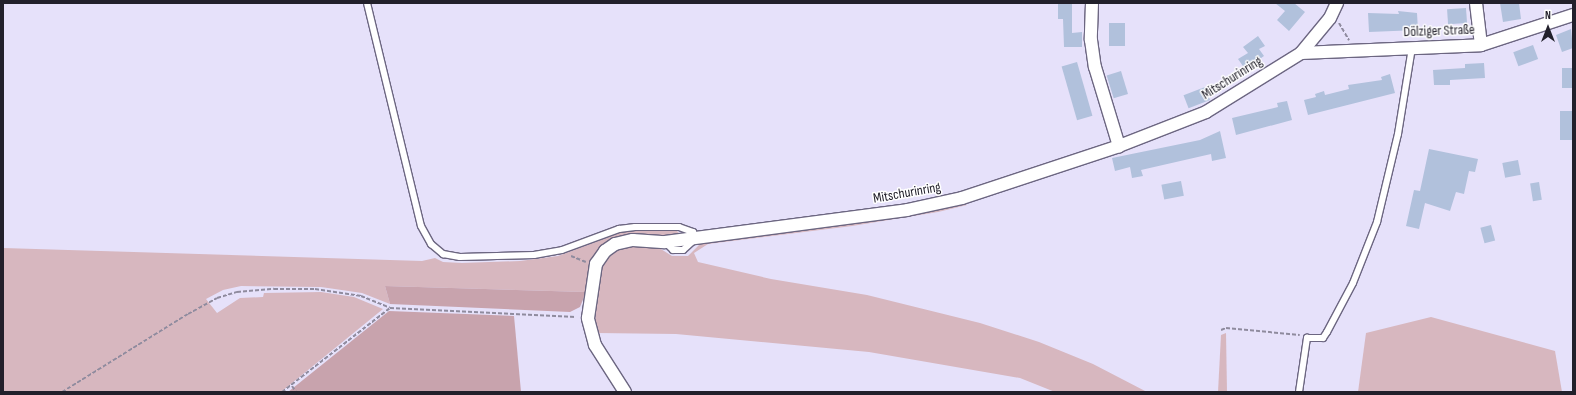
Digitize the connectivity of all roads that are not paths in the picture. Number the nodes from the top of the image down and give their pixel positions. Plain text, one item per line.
1 (366, 3) edge
2 (1092, 3) edge
3 (1337, 3) edge
4 (1476, 3) edge
5 (1573, 15) edge
6 (1481, 45) junction
7 (1412, 47) junction
8 (1301, 53) junction
9 (1119, 146) junction
10 (694, 236) junction
11 (625, 392) edge
12 (1299, 392) edge

1 - 10 lane
2 - 9 street
3 - 8 street, Mitschurinring
4 - 6 street
5 - 6 street, Dölziger Straße
6 - 7 street, Dölziger Straße
7 - 8 street, Dölziger Straße
7 - 12 lane
8 - 9 street, Mitschurinring
9 - 10 street, Mitschurinring
10 - 11 street, Mitschurinring

